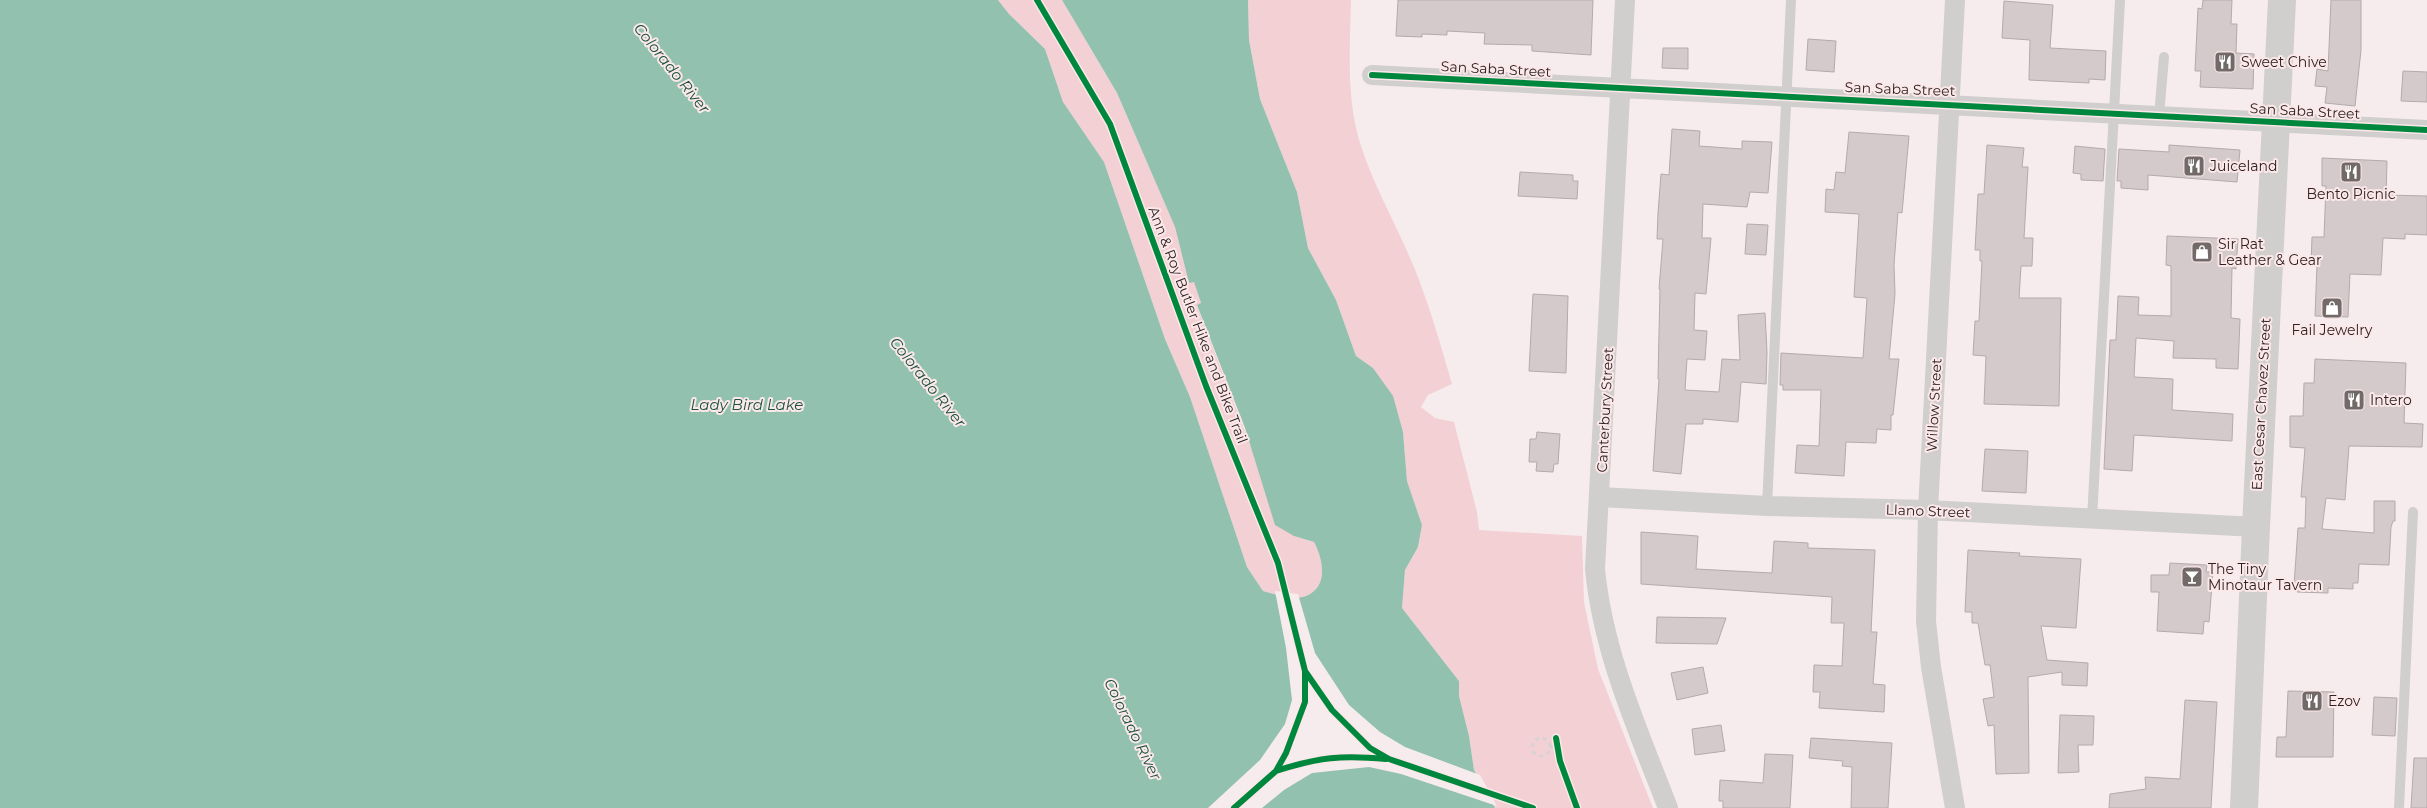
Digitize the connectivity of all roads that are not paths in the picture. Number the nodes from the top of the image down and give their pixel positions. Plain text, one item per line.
1 (1625, 0) edge
2 (1791, 0) edge
3 (1955, 0) edge
4 (2120, 0) edge
5 (2282, 0) edge
6 (2164, 57) dead end
7 (1372, 75) dead end
8 (1621, 88) junction
9 (1786, 97) junction
10 (1950, 104) junction
11 (2114, 114) junction
12 (2159, 116) junction
13 (2275, 121) junction
14 (2427, 130) edge
15 (1600, 497) junction
16 (1766, 506) junction
17 (1928, 510) junction
18 (2413, 512) dead end
19 (2092, 519) junction
20 (2256, 527) junction
21 (1668, 808) edge
22 (1955, 808) edge
23 (2244, 808) edge
24 (2399, 808) edge

1 - 8 street, Canterbury Street
2 - 9 lane
3 - 10 street, Willow Street
4 - 11 lane
5 - 13 main road, East Cesar Chavez Street
6 - 12 lane
7 - 8 street, San Saba Street
8 - 9 street, San Saba Street
8 - 15 street, Canterbury Street
9 - 10 street, San Saba Street
9 - 16 lane
10 - 11 street, San Saba Street
10 - 17 street, Willow Street
11 - 12 street, San Saba Street
11 - 19 lane
12 - 13 street, San Saba Street
13 - 14 street, San Saba Street
13 - 20 main road, East Cesar Chavez Street
15 - 16 street, Llano Street
15 - 21 street, Canterbury Street
16 - 17 street, Llano Street
17 - 19 street, Llano Street
17 - 22 street, Willow Street
18 - 24 lane
19 - 20 street, Llano Street
20 - 23 main road, East Cesar Chavez Street

